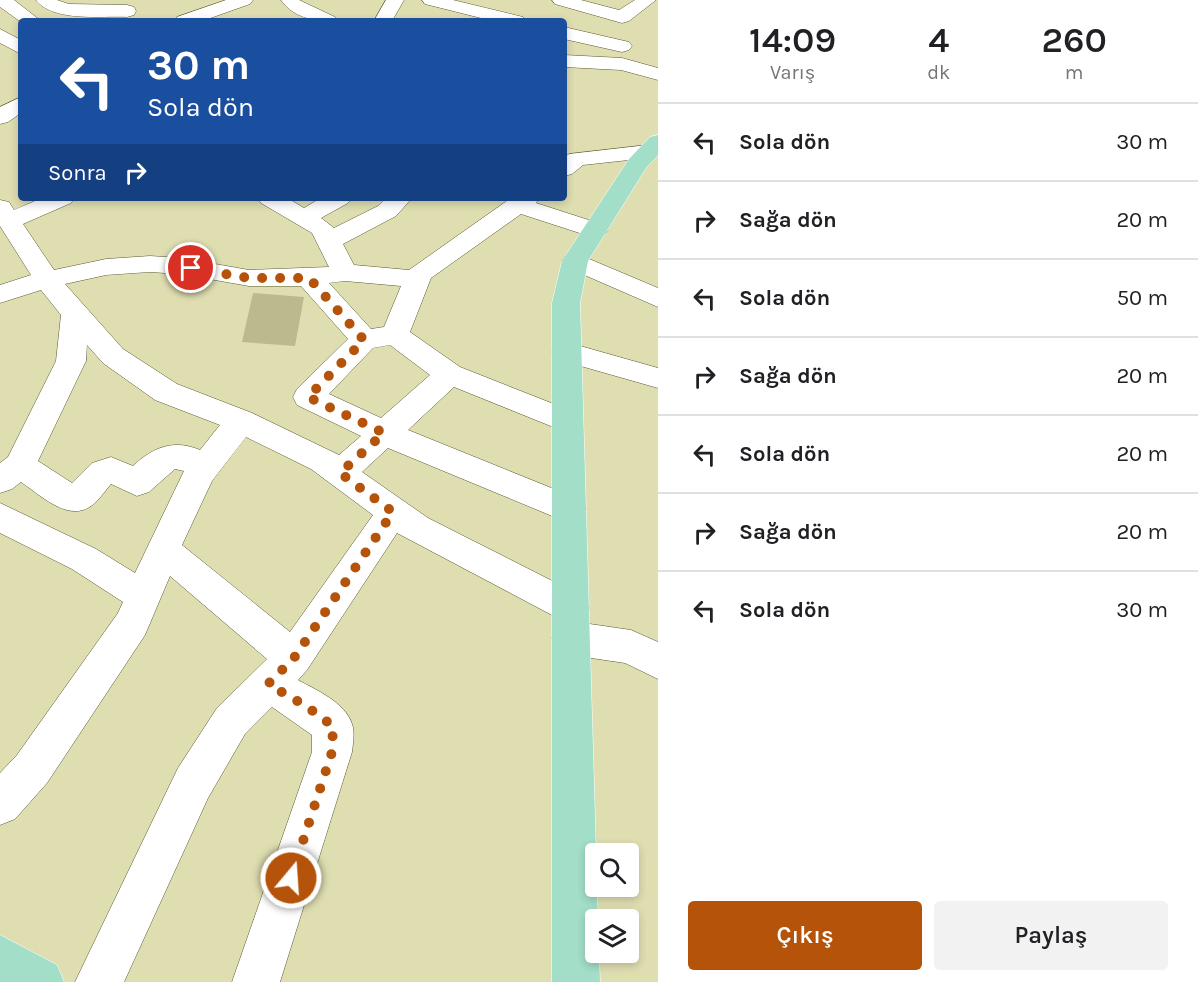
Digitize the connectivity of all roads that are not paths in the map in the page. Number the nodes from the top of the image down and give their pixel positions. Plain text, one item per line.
1 (45, 0) edge
2 (244, 0) edge
3 (290, 0) edge
4 (395, 0) edge
5 (430, 0) edge
6 (561, 0) edge
7 (646, 0) edge
8 (7, 3) edge
9 (127, 11) edge
10 (622, 17) junction
11 (28, 18) edge
12 (193, 18) edge
13 (322, 18) edge
14 (385, 18) edge
15 (504, 18) edge
16 (567, 34) edge
17 (622, 55) junction
18 (567, 61) edge
19 (658, 74) edge
20 (18, 105) edge
21 (0, 117) edge
22 (650, 157) edge
23 (567, 165) edge
24 (51, 201) edge
25 (275, 201) edge
26 (334, 201) edge
27 (395, 201) edge
28 (522, 201) edge
29 (4, 214) edge
30 (303, 218) junction
31 (595, 230) junction
32 (329, 242) junction
33 (575, 261) junction
34 (345, 273) junction
35 (46, 278) junction
36 (309, 278) junction
37 (418, 279) junction
38 (0, 294) edge
39 (658, 298) edge
40 (75, 315) junction
41 (395, 335) junction
42 (364, 340) junction
43 (566, 352) junction
44 (450, 374) junction
45 (658, 378) edge
46 (241, 421) junction
47 (568, 422) junction
48 (384, 433) junction
49 (204, 468) junction
50 (10, 473) edge
51 (340, 473) junction
52 (569, 509) junction
53 (393, 512) junction
54 (0, 517) edge
55 (163, 549) junction
56 (144, 594) junction
57 (571, 623) junction
58 (658, 662) edge
59 (281, 671) junction
60 (0, 804) edge
61 (0, 959) edge
62 (40, 982) edge
63 (99, 982) edge
64 (256, 982) edge
65 (576, 982) edge

1 - 9 street
2 - 12 street
3 - 13 street
4 - 14 street
5 - 15 street
6 - 10 street
7 - 10 street
8 - 11 street
10 - 17 street
16 - 17 street
17 - 18 street
17 - 19 street
20 - 21 street
22 - 23 street
22 - 31 main road
24 - 29 street
25 - 30 street
26 - 30 street
27 - 32 street
28 - 31 street
28 - 37 street
29 - 35 street
30 - 32 street
31 - 33 main road
32 - 34 street
33 - 39 street
33 - 43 main road
34 - 36 street
34 - 37 street
35 - 36 street
35 - 38 street
35 - 40 street
36 - 42 street
37 - 41 street
40 - 46 street
40 - 50 street
41 - 42 street
41 - 44 street
42 - 48 street
43 - 45 street
43 - 47 main road
44 - 47 street
44 - 48 street
46 - 49 street
46 - 51 street
47 - 52 main road
48 - 51 street
48 - 52 street
49 - 50 street
49 - 55 street
51 - 53 street
52 - 57 main road
53 - 57 street
53 - 59 street
54 - 56 street
55 - 56 street
55 - 59 street
56 - 60 street
57 - 58 street
57 - 65 main road
59 - 63 street
59 - 64 street
61 - 62 main road

